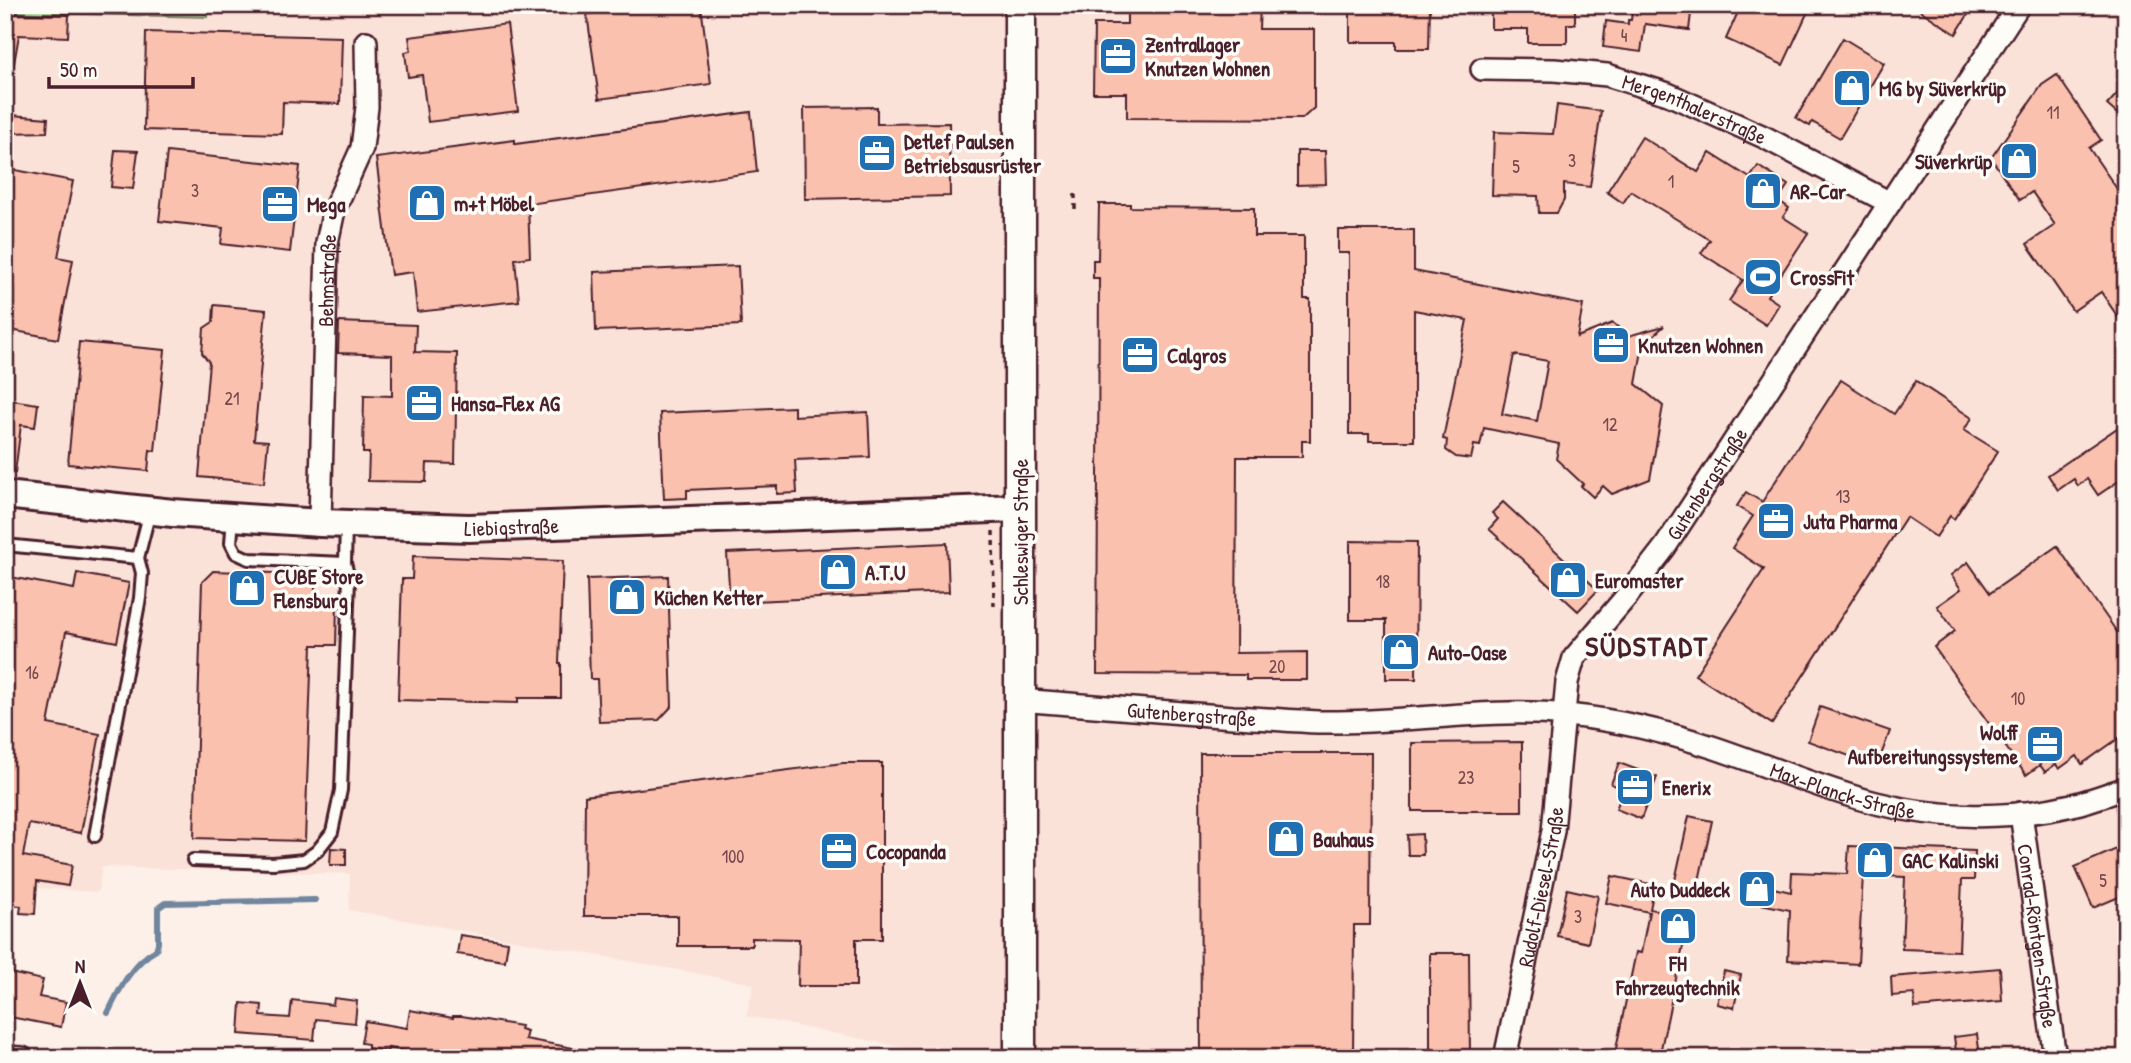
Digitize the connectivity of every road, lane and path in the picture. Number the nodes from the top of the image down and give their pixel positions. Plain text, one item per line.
1 (54, 5) edge
2 (1020, 5) edge
3 (2019, 5) edge
4 (172, 7) edge
5 (195, 7) dead end
6 (366, 42) dead end
7 (1482, 69) dead end
8 (1075, 192) dead end
9 (1890, 203) junction
10 (1075, 209) dead end
11 (5, 495) edge
12 (1019, 508) junction
13 (150, 511) junction
14 (233, 517) junction
15 (333, 523) junction
16 (5, 545) edge
17 (138, 558) junction
18 (345, 563) junction
19 (1019, 700) junction
20 (1564, 715) junction
21 (2126, 788) edge
22 (2021, 813) junction
23 (95, 836) dead end
24 (193, 860) dead end
25 (5, 1057) edge
26 (22, 1058) edge
27 (1020, 1058) edge
28 (1506, 1058) edge
29 (2055, 1058) edge

1 - 4 path
2 - 12 main road, Schleswiger Straße
3 - 9 street, Gutenbergstraße
4 - 5 path
6 - 15 street, Behmstraße
7 - 9 street, Mergenthalerstraße
8 - 10 path
9 - 20 street, Gutenbergstraße
11 - 13 street, Liebigstraße
12 - 15 street, Liebigstraße
12 - 19 main road, Schleswiger Straße
13 - 14 street, Liebigstraße
13 - 17 lane
14 - 15 street, Liebigstraße
14 - 18 lane
15 - 18 lane
16 - 17 lane
17 - 23 lane
18 - 24 lane
19 - 20 street, Gutenbergstraße
19 - 27 main road, Schleswiger Straße
20 - 22 street, Max-Planck-Straße
20 - 28 street, Rudolf-Diesel-Straße
21 - 22 street, Max-Planck-Straße
22 - 29 street, Conrad-Röntgen-Straße
25 - 26 street

